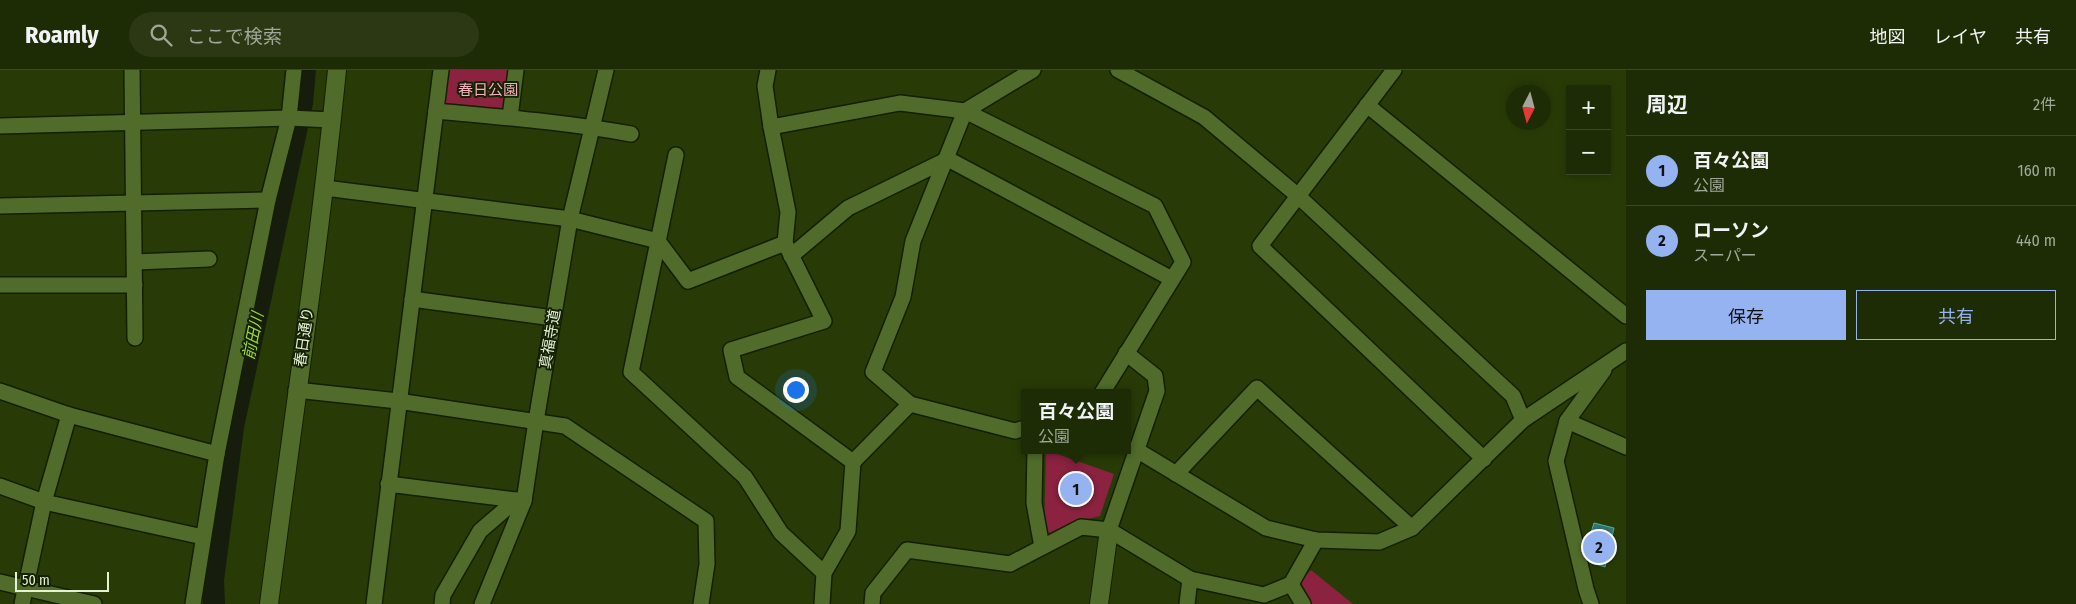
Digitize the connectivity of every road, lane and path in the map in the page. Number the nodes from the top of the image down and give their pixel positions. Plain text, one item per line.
1 (132, 70) edge
2 (294, 70) edge
3 (337, 70) edge
4 (441, 70) edge
5 (516, 70) edge
6 (606, 70) edge
7 (768, 70) edge
8 (1032, 70) edge
9 (1118, 70) edge
10 (1394, 70) edge
11 (1367, 105) junction
12 (436, 111) junction
13 (966, 111) junction
14 (510, 117) junction
15 (289, 118) junction
16 (332, 120) junction
17 (133, 122) junction
18 (0, 126) edge
19 (593, 127) junction
20 (770, 127) junction
21 (630, 134) dead end
22 (676, 155) dead end
23 (948, 158) junction
24 (325, 188) junction
25 (1297, 196) junction
26 (268, 200) junction
27 (426, 201) junction
28 (135, 203) junction
29 (0, 206) edge
30 (570, 219) junction
31 (658, 241) junction
32 (788, 250) junction
33 (209, 259) dead end
34 (135, 262) junction
35 (1172, 279) junction
36 (0, 285) edge
37 (135, 285) junction
38 (412, 299) junction
39 (1626, 316) edge
40 (553, 318) junction
41 (135, 338) dead end
42 (1626, 351) edge
43 (1126, 353) junction
44 (1610, 362) junction
45 (1104, 389) edge
46 (296, 390) junction
47 (0, 391) edge
48 (398, 401) junction
49 (910, 404) junction
50 (69, 415) junction
51 (1523, 420) junction
52 (536, 421) junction
53 (1568, 421) junction
54 (1021, 429) edge
55 (1626, 447) edge
56 (1135, 450) junction
57 (217, 454) junction
58 (1036, 454) edge
59 (1484, 459) junction
60 (853, 462) junction
61 (1176, 474) junction
62 (388, 484) junction
63 (0, 486) edge
64 (520, 500) junction
65 (44, 502) junction
66 (1412, 528) junction
67 (1109, 530) junction
68 (203, 537) junction
69 (1316, 540) junction
70 (1042, 547) junction
71 (824, 573) junction
72 (1190, 579) junction
73 (0, 582) edge
74 (1290, 584) junction
75 (26, 587) junction
76 (1263, 600) edge
77 (22, 604) edge
78 (94, 604) edge
79 (193, 604) edge
80 (269, 604) edge
81 (374, 604) edge
82 (442, 604) edge
83 (482, 604) edge
84 (701, 604) edge
85 (822, 604) edge
86 (872, 604) edge
87 (1099, 604) edge
88 (1187, 604) edge
89 (1302, 604) edge
90 (1591, 604) edge

1 - 17 street
2 - 15 street
3 - 16 street, 春日通り
4 - 12 street
5 - 14 street
6 - 19 street, 真福寺道
7 - 20 street
8 - 13 street
9 - 25 street
10 - 11 street
11 - 25 street
11 - 39 street
12 - 14 street
12 - 27 street
13 - 20 street
13 - 23 street
13 - 35 street
14 - 19 street
15 - 16 street
15 - 17 street
15 - 26 street
16 - 24 street, 春日通り
17 - 18 street
17 - 28 street
19 - 21 street
19 - 30 street, 真福寺道
20 - 32 street
22 - 31 street
23 - 32 street
23 - 35 street
23 - 49 street
24 - 27 street
24 - 46 street, 春日通り
25 - 51 street
25 - 59 street
26 - 28 street
26 - 57 street
27 - 30 street
27 - 38 street
28 - 29 street
28 - 34 street
30 - 31 street
30 - 40 street, 真福寺道
31 - 32 street
31 - 71 street
32 - 60 street
33 - 34 street
34 - 37 street
35 - 43 street
36 - 37 street
37 - 41 street
38 - 40 street
38 - 48 street
40 - 52 street, 真福寺道
42 - 44 street
43 - 45 street
43 - 56 street
44 - 51 street
44 - 53 street
46 - 48 street
46 - 80 street, 春日通り
47 - 50 street
48 - 52 street
48 - 62 street
49 - 54 street
49 - 60 street
50 - 57 street
50 - 65 street
51 - 59 street
52 - 64 street, 真福寺道
52 - 84 street
53 - 55 street
53 - 90 street
56 - 61 street
56 - 67 street
57 - 68 street
58 - 70 street
59 - 66 street
60 - 71 street
61 - 66 street
61 - 69 street
62 - 64 street
62 - 81 street
63 - 65 street
64 - 82 street
64 - 83 street, 真福寺道
65 - 68 street
65 - 75 street
66 - 69 street
67 - 70 street
67 - 72 street
67 - 87 street
68 - 79 street
69 - 74 street
70 - 86 street
71 - 85 street
72 - 76 street
72 - 88 street
73 - 75 street
74 - 76 street
74 - 89 street
75 - 77 street
75 - 78 street

